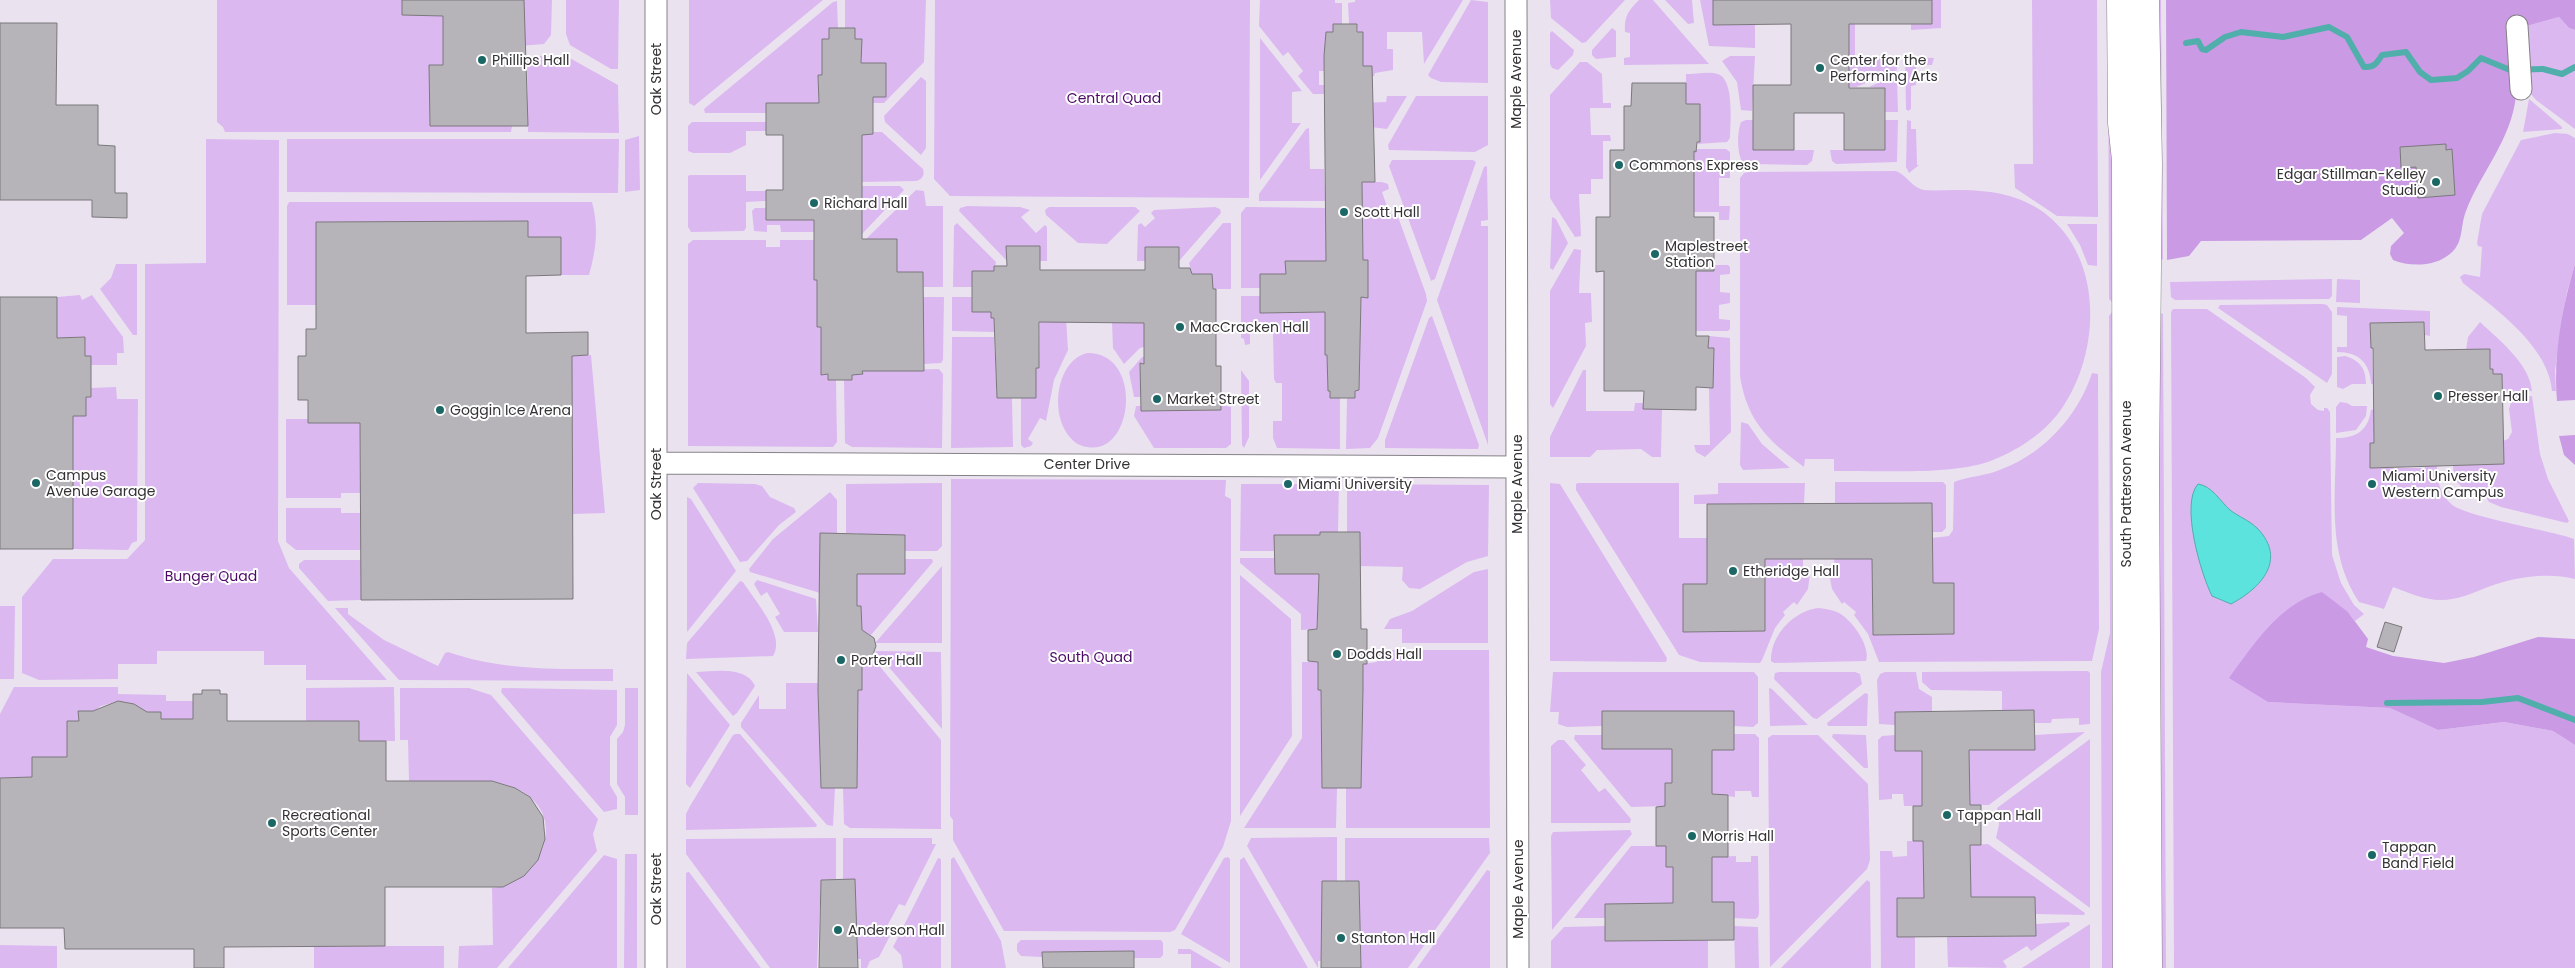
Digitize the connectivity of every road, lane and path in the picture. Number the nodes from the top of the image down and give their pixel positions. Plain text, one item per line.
1 (656, 0) edge
2 (1516, 0) edge
3 (2121, 0) edge
4 (2145, 0) edge
5 (2517, 26) dead end
6 (2521, 89) dead end
7 (656, 463) junction
8 (1517, 467) junction
9 (656, 968) edge
10 (1518, 968) edge
11 (2127, 968) edge
12 (2148, 968) edge

1 - 7 street, Oak Street
2 - 8 street, Maple Avenue
3 - 11 highway, South Patterson Avenue
4 - 12 highway, South Patterson Avenue
5 - 6 street
7 - 8 street, Center Drive
7 - 9 street, Oak Street
8 - 10 street, Maple Avenue

